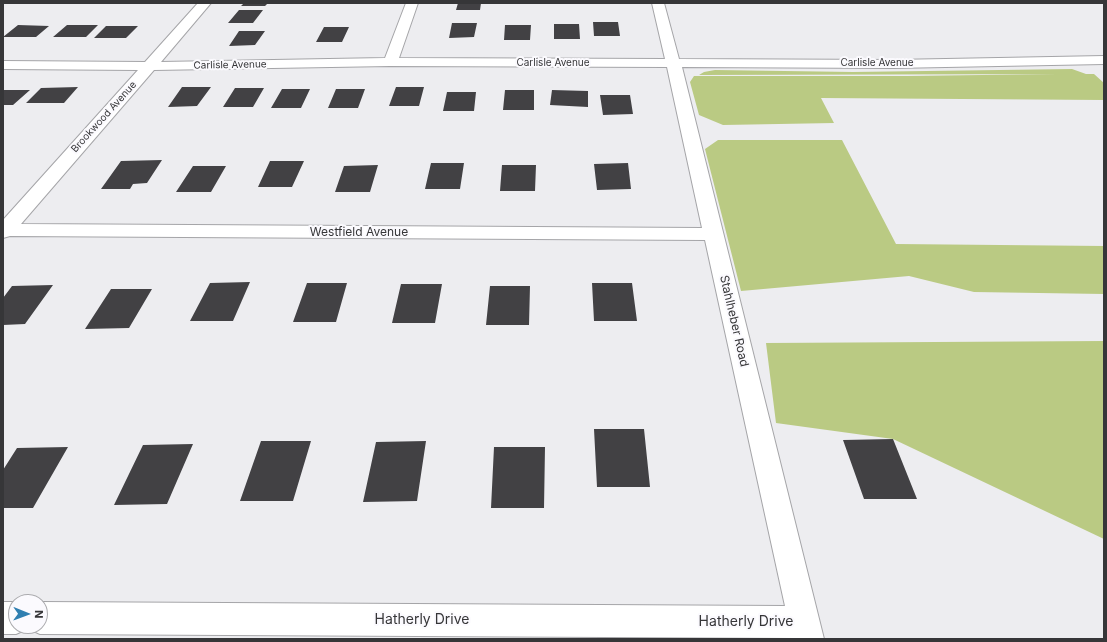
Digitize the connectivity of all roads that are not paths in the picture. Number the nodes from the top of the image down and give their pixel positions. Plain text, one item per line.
1 (205, 3) edge
2 (412, 3) edge
3 (658, 3) edge
4 (1104, 60) edge
5 (390, 62) junction
6 (674, 63) junction
7 (3, 65) edge
8 (150, 66) junction
9 (3, 231) edge
10 (714, 234) junction
11 (48, 618) edge
12 (806, 630) edge

1 - 8 street, Brookwood Avenue
2 - 5 street
3 - 6 street, Stahlheber Road
4 - 6 street, Carlisle Avenue
5 - 6 street, Carlisle Avenue
5 - 8 street, Carlisle Avenue
6 - 10 street, Stahlheber Road
7 - 8 street, Carlisle Avenue
8 - 9 street, Brookwood Avenue
9 - 10 street, Westfield Avenue
10 - 12 street, Stahlheber Road
11 - 12 street, Hatherly Drive

